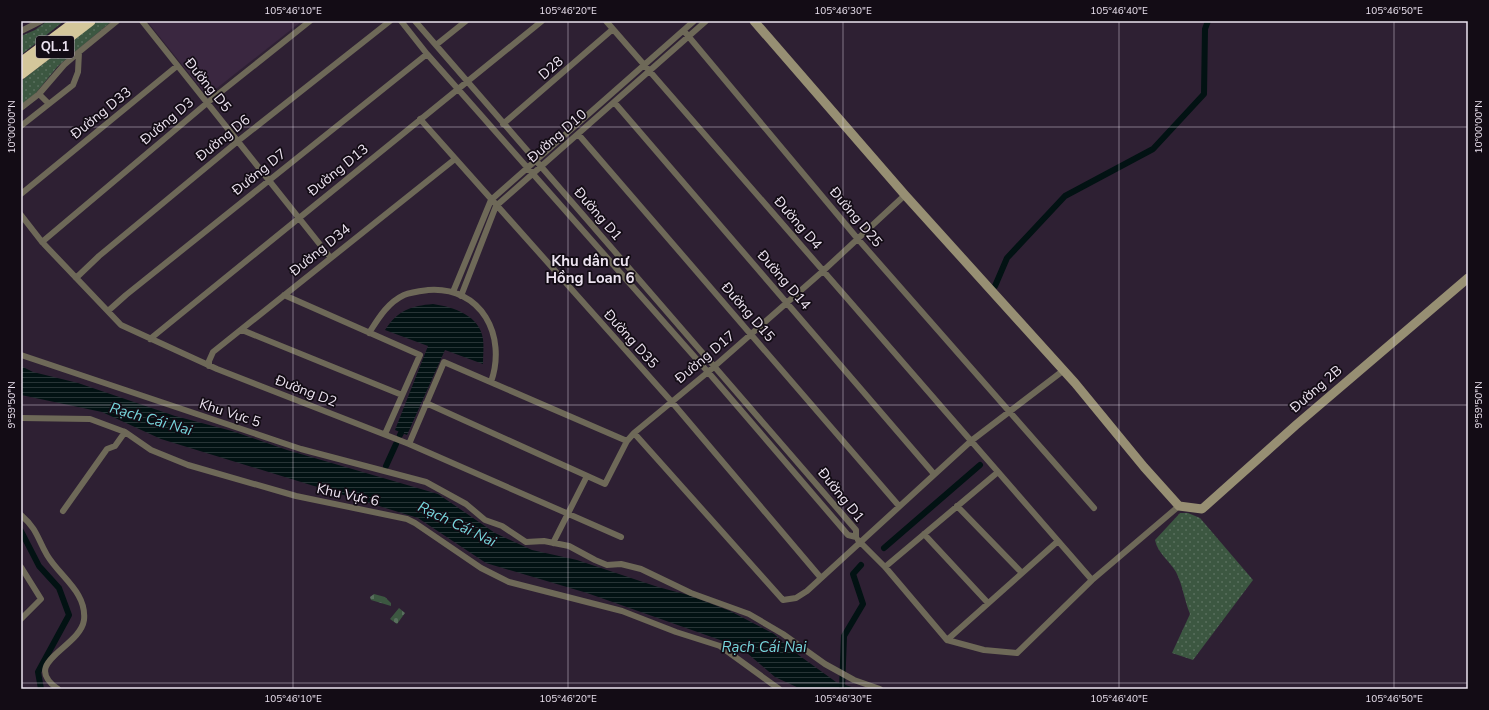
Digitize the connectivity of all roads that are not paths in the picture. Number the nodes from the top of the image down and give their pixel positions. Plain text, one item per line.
1 (41, 21) edge
2 (77, 21) edge
3 (90, 21) edge
4 (117, 21) edge
5 (142, 21) edge
6 (310, 21) edge
7 (390, 21) edge
8 (401, 21) edge
9 (415, 21) edge
10 (466, 21) edge
11 (542, 21) edge
12 (606, 21) edge
13 (694, 21) edge
14 (706, 21) edge
15 (754, 21) edge
16 (613, 29) junction
17 (21, 31) edge
18 (684, 31) junction
19 (688, 36) junction
20 (436, 45) junction
21 (79, 52) junction
22 (427, 54) junction
23 (21, 63) edge
24 (177, 66) junction
25 (646, 68) junction
26 (21, 74) edge
27 (468, 82) junction
28 (458, 89) junction
29 (38, 94) junction
30 (614, 102) junction
31 (207, 103) junction
32 (49, 104) junction
33 (21, 108) edge
34 (420, 119) junction
35 (504, 124) junction
36 (21, 126) edge
37 (578, 134) junction
38 (238, 140) junction
39 (455, 159) junction
40 (535, 160) junction
41 (540, 166) junction
42 (527, 167) junction
43 (532, 173) junction
44 (269, 180) junction
45 (21, 194) edge
46 (905, 194) junction
47 (491, 200) junction
48 (496, 206) junction
49 (21, 215) edge
50 (298, 218) junction
51 (857, 238) junction
52 (42, 242) junction
53 (330, 257) junction
54 (824, 271) junction
55 (76, 278) junction
56 (1468, 278) edge
57 (453, 292) junction
58 (284, 295) junction
59 (461, 296) junction
60 (787, 302) junction
61 (108, 311) junction
62 (242, 330) junction
63 (369, 333) junction
64 (751, 333) junction
65 (150, 339) junction
66 (21, 355) edge
67 (715, 365) junction
68 (209, 366) junction
69 (1064, 370) junction
70 (708, 372) junction
71 (491, 382) junction
72 (402, 395) junction
73 (671, 401) junction
74 (426, 403) junction
75 (1009, 410) junction
76 (21, 418) edge
77 (125, 432) junction
78 (634, 433) junction
79 (385, 434) junction
80 (627, 441) junction
81 (971, 441) junction
82 (409, 444) junction
83 (998, 472) junction
84 (934, 474) junction
85 (587, 476) junction
86 (899, 506) junction
87 (957, 506) junction
88 (1179, 506) junction
89 (1094, 508) dead end
90 (62, 511) dead end
91 (567, 514) junction
92 (21, 515) edge
93 (924, 534) junction
94 (621, 537) dead end
95 (858, 540) junction
96 (1058, 541) junction
97 (553, 543) junction
98 (21, 567) edge
99 (885, 567) junction
100 (1022, 573) junction
101 (821, 578) junction
102 (1092, 580) junction
103 (988, 603) junction
104 (21, 619) edge
105 (946, 640) junction
106 (58, 689) edge
107 (779, 689) edge
108 (880, 689) edge

1 - 17 street
2 - 23 highway, QL.1
3 - 26 highway, QL.1
4 - 21 street
5 - 24 street, Đường D5
6 - 31 street, Đường D3
7 - 38 street, Đường D6
8 - 22 street, Đường D1
9 - 20 street, Đường D1
10 - 20 street
11 - 27 street, Đường D13
12 - 16 street, Đường D4
13 - 18 street, Đường D10
14 - 19 street, Đường D10
15 - 46 street
16 - 25 street, Đường D4
16 - 35 street, D28
18 - 19 street, Đường D25
18 - 25 street, Đường D10
19 - 25 street, Đường D10
19 - 51 street, Đường D25
20 - 27 street, Đường D1
21 - 29 street
21 - 32 street
22 - 28 street, Đường D1
22 - 44 street, Đường D7
24 - 31 street, Đường D5
24 - 45 street, Đường D33
25 - 30 street, Đường D10
25 - 40 street, Đường D10
25 - 54 street, Đường D4
27 - 28 street, Đường D13
27 - 35 street, Đường D1
28 - 34 street, Đường D13
28 - 42 street, Đường D1
29 - 32 street
29 - 33 street
30 - 37 street, Đường D10
30 - 60 street, Đường D14
31 - 38 street, Đường D5
31 - 52 street, Đường D3
32 - 36 street
34 - 39 street, Đường D35
34 - 50 street, Đường D13
35 - 40 street, Đường D1
37 - 41 street, Đường D10
37 - 64 street, Đường D15
38 - 44 street, Đường D5
38 - 55 street, Đường D6
39 - 47 street, Đường D35
39 - 53 street, Đường D34
40 - 41 street, Đường D1
40 - 42 street, Đường D10
41 - 43 street, Đường D10
41 - 67 street, Đường D1
42 - 43 street, Đường D1
42 - 47 street, Đường D10
43 - 48 street, Đường D10
43 - 70 street, Đường D1
44 - 50 street, Đường D5
44 - 61 street, Đường D7
46 - 51 street, Đường D17
46 - 69 street
47 - 48 street, Đường D35
47 - 57 street, Đường D10
48 - 59 street, Đường D10
48 - 73 street, Đường D35
49 - 52 street, Đường D2
50 - 53 street, Đường D5
50 - 65 street, Đường D13
51 - 54 street, Đường D17
51 - 75 street, Đường D25
52 - 55 street, Đường D2
53 - 58 street, Đường D34
54 - 60 street, Đường D17
54 - 81 street, Đường D4
55 - 61 street, Đường D2
56 - 88 street, Đường 2B
57 - 59 street
57 - 63 street
58 - 62 street, Đường D34
58 - 63 street
59 - 71 street
60 - 64 street, Đường D17
60 - 84 street, Đường D14
61 - 65 street, Đường D2
62 - 68 street, Đường D34
62 - 72 street
63 - 72 street
64 - 67 street, Đường D17
64 - 86 street, Đường D15
65 - 68 street, Đường D2
66 - 97 street, Khu Vực 5
67 - 70 street, Đường D17
67 - 95 street, Đường D1
68 - 79 street, Đường D2
69 - 75 street
69 - 88 street
70 - 73 street, Đường D17
70 - 95 street, Đường D1
71 - 74 street
71 - 80 street
72 - 79 street
73 - 78 street, Đường D17
73 - 101 street, Đường D35
74 - 82 street
74 - 85 street
75 - 81 street
75 - 89 street, Đường D25
76 - 77 street, Khu Vực 6
77 - 90 street
77 - 107 street, Khu Vực 6
78 - 80 street, Đường D17
78 - 101 street
79 - 82 street, Đường D2
80 - 85 street, Đường D17
81 - 83 street, Đường D4
81 - 84 street
82 - 91 street, Đường D2
83 - 87 street
83 - 96 street, Đường D4
84 - 86 street
85 - 91 street
86 - 95 street
87 - 93 street
87 - 100 street
88 - 102 street
91 - 94 street, Đường D2
91 - 97 street
92 - 106 street
93 - 99 street
93 - 103 street
95 - 99 street
95 - 101 street
96 - 100 street
96 - 102 street, Đường D4
97 - 108 street, Khu Vực 5
98 - 104 street
99 - 105 street
100 - 103 street
102 - 105 street
103 - 105 street

